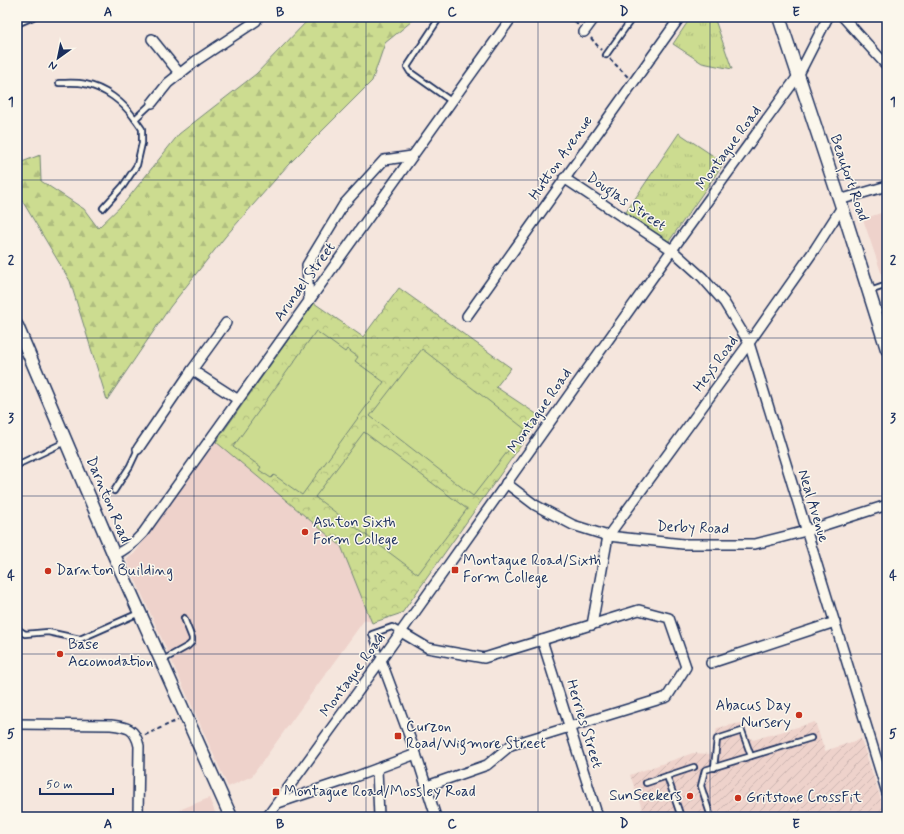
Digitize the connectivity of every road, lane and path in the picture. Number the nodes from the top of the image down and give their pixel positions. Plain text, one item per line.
1 (33, 17) edge
2 (258, 17) edge
3 (440, 17) edge
4 (512, 17) edge
5 (595, 17) edge
6 (633, 17) edge
7 (680, 17) edge
8 (779, 17) edge
9 (828, 17) edge
10 (843, 17) edge
11 (17, 24) edge
12 (584, 32) dead end
13 (152, 39) dead end
14 (606, 55) dead end
15 (887, 66) edge
16 (180, 74) junction
17 (798, 76) junction
18 (59, 83) dead end
19 (451, 101) junction
20 (152, 103) joint
21 (135, 119) junction
22 (412, 156) junction
23 (564, 178) junction
24 (887, 186) edge
25 (841, 203) junction
26 (103, 208) dead end
27 (672, 250) junction
28 (887, 285) edge
29 (869, 292) junction
30 (309, 300) junction
31 (467, 316) dead end
32 (226, 323) dead end
33 (17, 326) edge
34 (749, 343) junction
35 (887, 349) edge
36 (192, 370) junction
37 (237, 399) junction
38 (66, 442) junction
39 (138, 449) joint
40 (17, 466) edge
41 (506, 483) junction
42 (114, 491) dead end
43 (887, 505) edge
44 (806, 531) junction
45 (608, 536) junction
46 (114, 555) junction
47 (139, 613) junction
48 (184, 618) dead end
49 (835, 622) junction
50 (592, 624) junction
51 (17, 629) edge
52 (401, 632) junction
53 (542, 640) junction
54 (161, 660) junction
55 (381, 660) junction
56 (711, 663) dead end
57 (186, 716) junction
58 (17, 724) edge
59 (570, 727) junction
60 (137, 737) junction
61 (811, 738) dead end
62 (416, 754) junction
63 (751, 756) junction
64 (694, 768) dead end
65 (714, 768) junction
66 (377, 769) junction
67 (668, 776) junction
68 (646, 783) dead end
69 (427, 786) junction
70 (887, 793) edge
71 (278, 803) junction
72 (138, 817) edge
73 (231, 817) edge
74 (267, 817) edge
75 (379, 817) edge
76 (436, 817) edge
77 (598, 817) edge
78 (681, 817) edge
79 (711, 817) edge

1 - 11 lane
2 - 16 street
3 - 19 lane
4 - 19 street, Arundel Street
5 - 12 street
6 - 14 lane
7 - 23 street, Hutton Avenue
8 - 17 street, Beaufort Road
9 - 17 street, Montague Road
10 - 15 street
13 - 16 street
16 - 20 street
17 - 25 street, Beaufort Road
17 - 27 street, Montague Road
18 - 21 lane
19 - 22 street, Arundel Street
20 - 21 lane
21 - 26 lane
22 - 30 street, Arundel Street
22 - 30 street
23 - 27 street, Douglas Street
23 - 31 street, Hutton Avenue
24 - 25 street
25 - 29 street, Beaufort Road
25 - 34 street, Heys Road
27 - 34 street, Neal Avenue
27 - 41 street, Montague Road
28 - 29 lane
29 - 35 street, Beaufort Road
30 - 37 street, Arundel Street
32 - 36 street
33 - 38 street, Darnton Road
34 - 44 street, Neal Avenue
34 - 45 street, Heys Road
36 - 37 street
36 - 39 street
37 - 46 street, Arundel Street
38 - 40 lane
38 - 46 street, Darnton Road
39 - 42 lane
41 - 45 street, Derby Road
41 - 52 street, Montague Road
43 - 44 street, Derby Road
44 - 45 street, Derby Road
44 - 49 street, Neal Avenue
45 - 50 street
46 - 47 street, Darnton Road
47 - 51 lane
47 - 54 street, Darnton Road
48 - 54 lane
49 - 56 street
49 - 70 street, Neal Avenue
50 - 53 street
50 - 59 street
52 - 53 street
52 - 55 street, Montague Road
52 - 55 lane
53 - 59 street, Herries Street
54 - 57 street, Darnton Road
55 - 62 street
55 - 71 street, Montague Road
57 - 60 path
57 - 73 street, Darnton Road
58 - 60 street
59 - 69 street
59 - 77 street, Herries Street
60 - 72 street
61 - 63 lane
62 - 66 street
62 - 69 street
63 - 65 lane
63 - 65 lane
64 - 67 lane
65 - 79 lane
66 - 71 street
66 - 75 street
67 - 68 lane
67 - 78 lane
69 - 76 street
71 - 74 street, Montague Road

